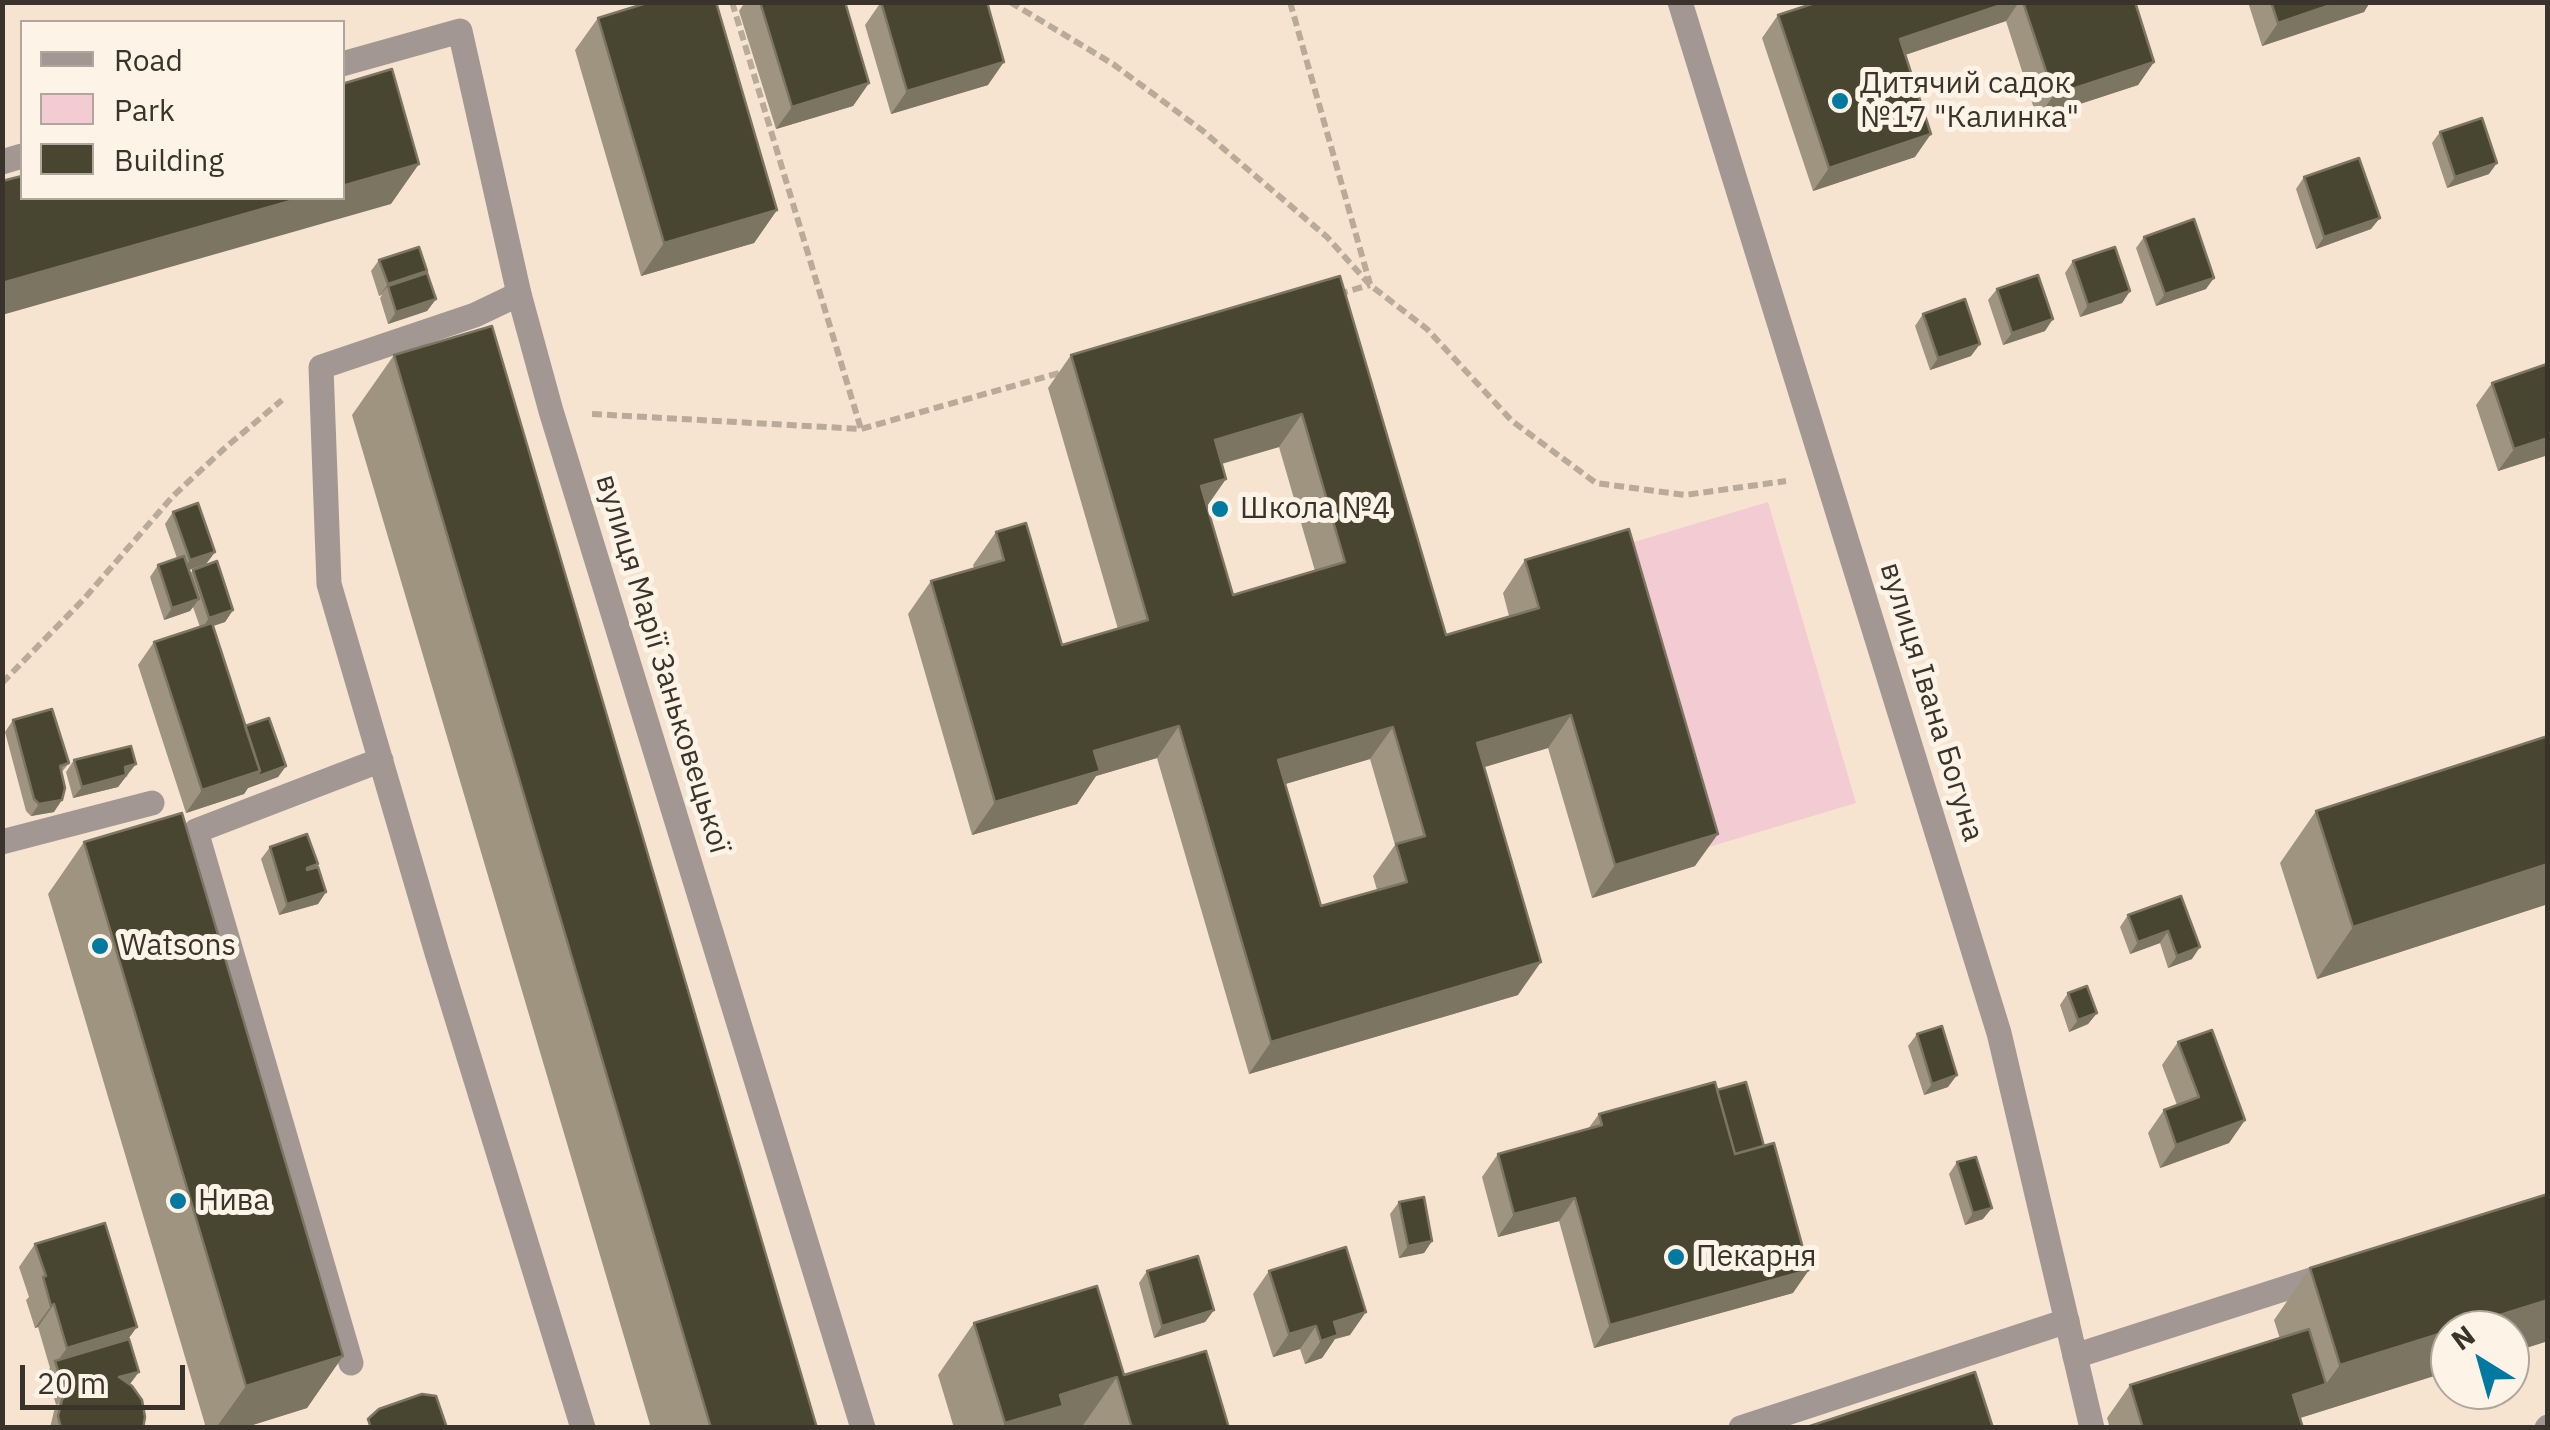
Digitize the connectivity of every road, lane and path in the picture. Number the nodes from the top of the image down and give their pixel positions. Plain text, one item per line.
1 (732, 2) edge
2 (1010, 2) edge
3 (1290, 2) edge
4 (1680, 2) edge
5 (345, 63) edge
6 (1370, 285) junction
7 (519, 294) junction
8 (1332, 296) edge
9 (321, 366) junction
10 (1068, 371) edge
11 (550, 411) junction
12 (861, 430) junction
13 (1827, 476) junction
14 (2, 683) edge
15 (381, 760) junction
16 (152, 803) dead end
17 (2, 842) edge
18 (2358, 1265) edge
19 (2066, 1321) junction
20 (2075, 1356) junction
21 (351, 1363) dead end
22 (584, 1428) edge
23 (863, 1428) edge
24 (1741, 1428) edge
25 (2092, 1428) edge

1 - 12 path
2 - 6 path
3 - 6 path
4 - 13 street, вулиця Івана Богуна
5 - 7 street, вулиця Марії Заньковецької
6 - 8 path
6 - 13 path
7 - 9 street
7 - 11 street, вулиця Марії Заньковецької
9 - 14 path
9 - 15 street
10 - 12 path
11 - 12 path
11 - 23 street, вулиця Марії Заньковецької
13 - 19 street, вулиця Івана Богуна
15 - 21 street
15 - 22 street
16 - 17 street
18 - 20 street
19 - 20 street, вулиця Івана Богуна
19 - 24 street
20 - 25 street, вулиця Івана Богуна

